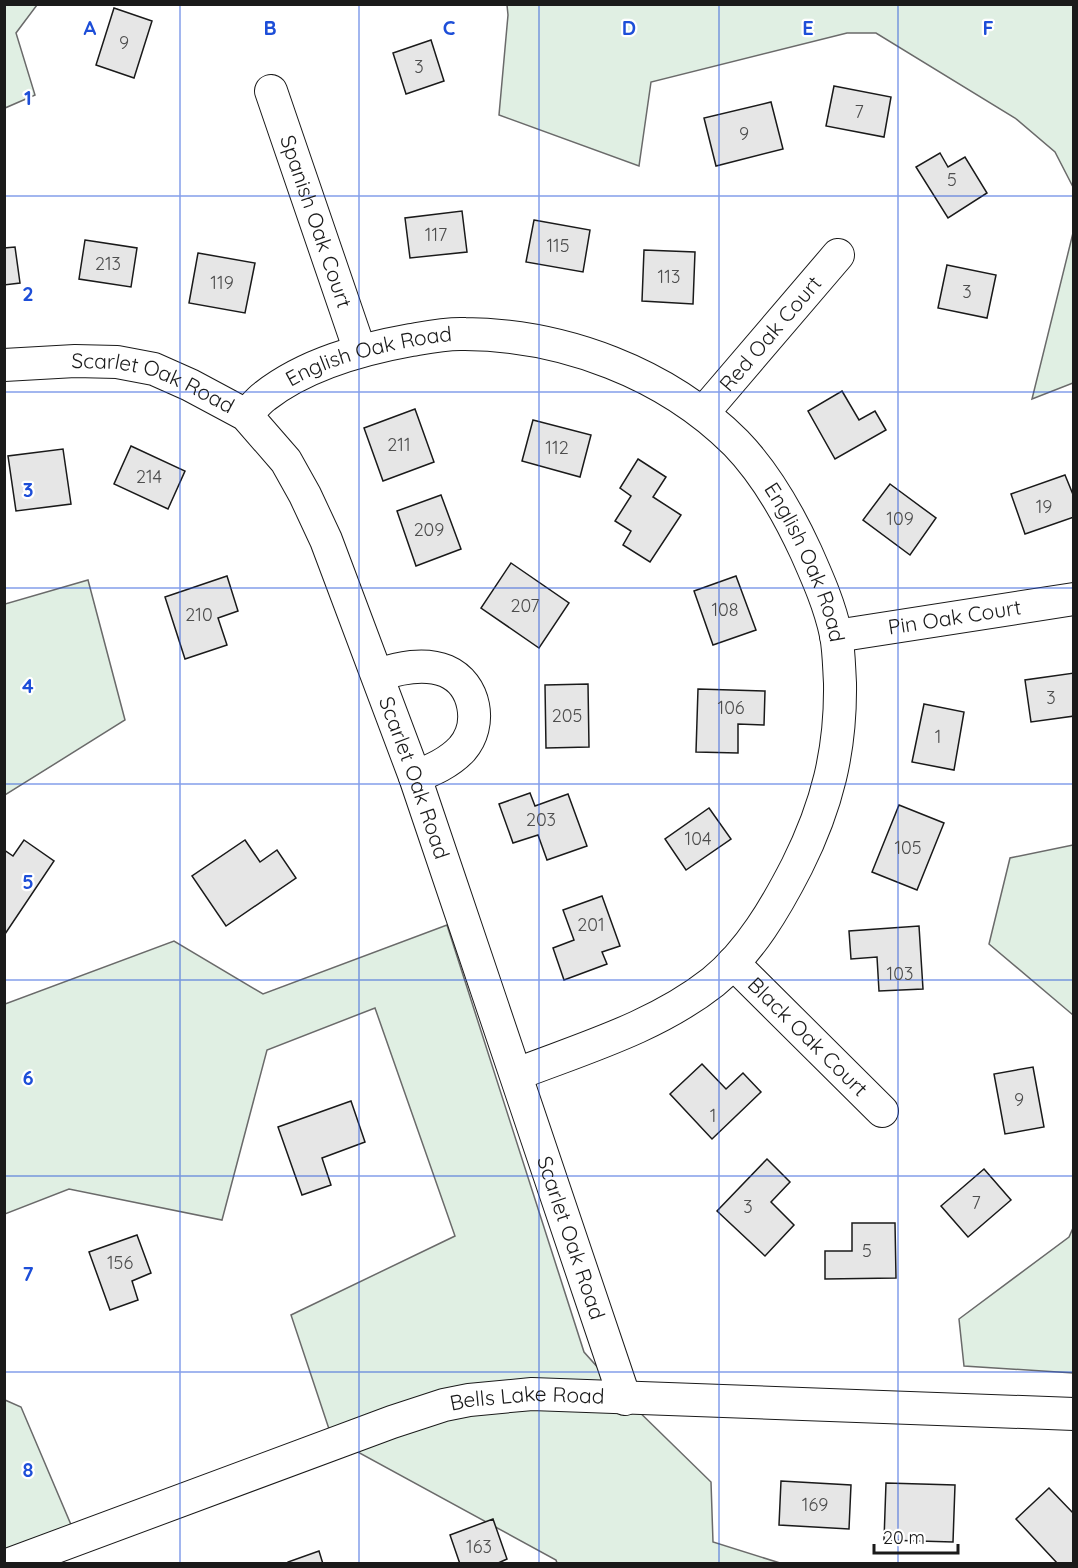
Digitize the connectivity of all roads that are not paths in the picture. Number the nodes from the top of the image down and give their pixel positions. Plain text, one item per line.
1 (271, 91) dead end
2 (838, 255) dead end
3 (360, 351) junction
4 (4, 365) edge
5 (704, 413) junction
6 (246, 415) junction
7 (1074, 599) edge
8 (836, 636) junction
9 (378, 675) junction
10 (415, 777) junction
11 (733, 963) junction
12 (517, 1074) junction
13 (882, 1111) dead end
14 (626, 1399) junction
15 (1074, 1414) edge
16 (9, 1563) edge

1 - 3 street, Spanish Oak Court
2 - 5 street, Red Oak Court
3 - 5 street, English Oak Road
3 - 6 street, English Oak Road
4 - 6 street, Scarlet Oak Road
5 - 8 street, English Oak Road
6 - 9 street, Scarlet Oak Road
7 - 8 street, Pin Oak Court
8 - 11 street, English Oak Road
9 - 10 street, Scarlet Oak Road
9 - 10 street
10 - 12 street, Scarlet Oak Road
11 - 12 street, English Oak Road
11 - 13 street, Black Oak Court
12 - 14 street, Scarlet Oak Road
14 - 15 street, Bells Lake Road
14 - 16 street, Bells Lake Road

